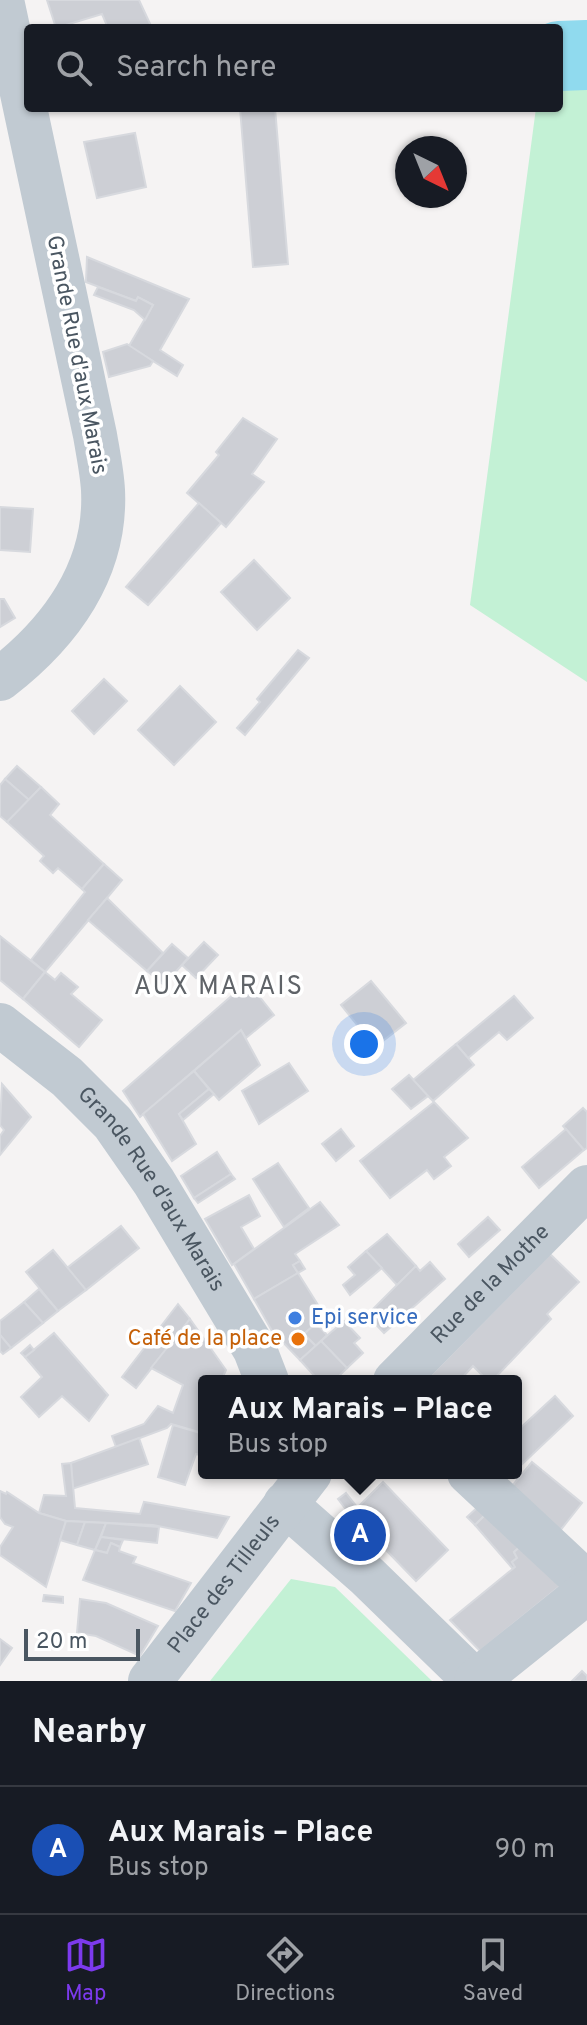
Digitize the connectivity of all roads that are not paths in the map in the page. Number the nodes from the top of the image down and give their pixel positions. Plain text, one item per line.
1 (2, 0) edge
2 (15, 134) edge
3 (0, 679) edge
4 (0, 1025) edge
5 (587, 1187) edge
6 (265, 1375) edge
7 (401, 1375) edge
8 (475, 1479) edge
9 (292, 1483) edge
10 (587, 1583) edge
11 (587, 1592) edge
12 (150, 1681) edge
13 (476, 1681) edge

1 - 2 street, Grande Rue d'aux Marais
2 - 3 street, Grande Rue d'aux Marais
4 - 6 street, Grande Rue d'aux Marais
5 - 7 street, Rue de la Mothe
8 - 10 street
9 - 12 street, Place des Tilleuls
9 - 13 street, Place des Tilleuls
11 - 13 street

